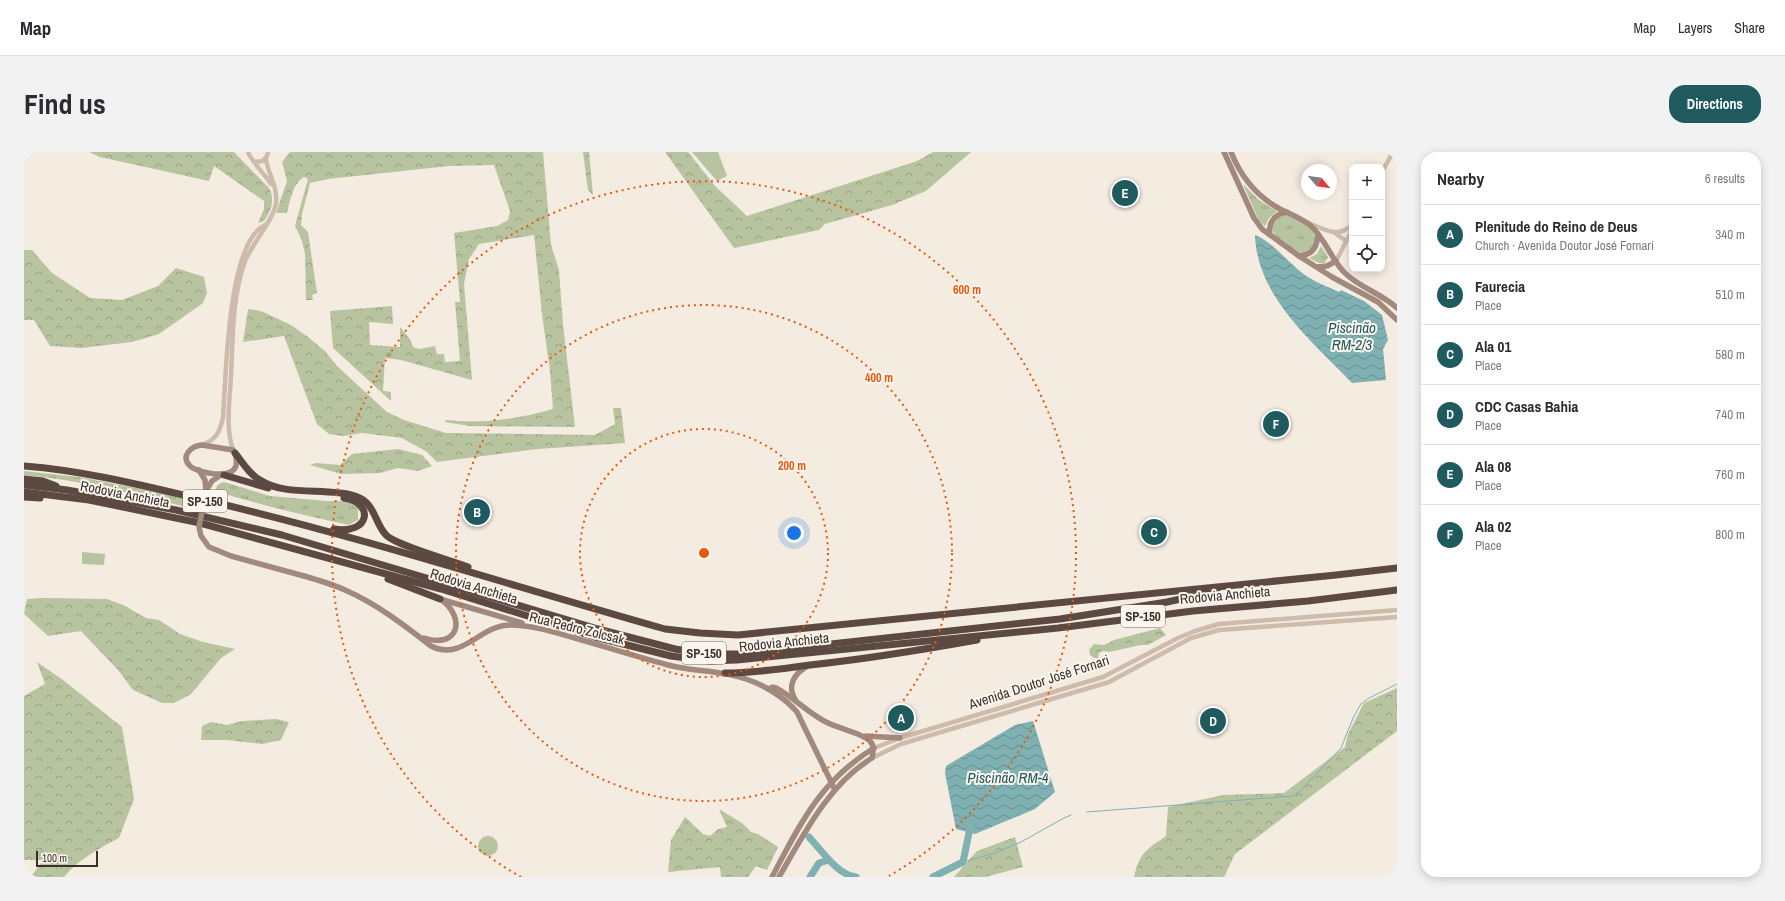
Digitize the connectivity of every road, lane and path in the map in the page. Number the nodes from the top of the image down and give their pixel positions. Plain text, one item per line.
1 (248, 152) edge
2 (268, 152) edge
3 (1224, 152) edge
4 (1231, 152) edge
5 (1393, 152) edge
6 (266, 159) junction
7 (254, 162) junction
8 (1385, 167) edge
9 (276, 190) junction
10 (1287, 212) junction
11 (1306, 222) junction
12 (265, 225) junction
13 (1349, 228) edge
14 (1334, 233) junction
15 (1318, 234) junction
16 (1270, 235) junction
17 (1349, 236) edge
18 (1346, 241) junction
19 (1299, 256) junction
20 (1336, 260) junction
21 (1317, 267) junction
22 (1397, 308) edge
23 (1397, 320) edge
24 (202, 445) junction
25 (234, 452) junction
26 (24, 466) edge
27 (199, 470) junction
28 (225, 474) junction
29 (24, 479) edge
30 (24, 486) edge
31 (67, 490) junction
32 (206, 490) junction
33 (24, 492) edge
34 (24, 497) edge
35 (89, 500) junction
36 (294, 522) junction
37 (312, 553) junction
38 (1397, 568) edge
39 (509, 584) junction
40 (1246, 584) junction
41 (1397, 590) edge
42 (440, 599) junction
43 (1397, 610) edge
44 (1397, 617) edge
45 (546, 630) junction
46 (1033, 630) junction
47 (419, 636) junction
48 (808, 666) junction
49 (725, 673) junction
50 (768, 689) junction
51 (796, 701) junction
52 (810, 714) junction
53 (803, 722) junction
54 (866, 736) junction
55 (900, 738) junction
56 (874, 748) junction
57 (872, 758) junction
58 (831, 781) junction
59 (835, 790) junction
60 (772, 877) edge
61 (779, 877) edge

1 - 7 street
2 - 6 street
3 - 16 main road
4 - 10 main road
5 - 8 street
6 - 7 street
6 - 9 street
7 - 9 street
9 - 12 street
10 - 11 main road
10 - 16 main road
11 - 14 street
11 - 15 main road
12 - 24 street
12 - 25 street
13 - 14 street
14 - 18 street
15 - 19 main road
15 - 20 main road
16 - 19 main road
17 - 18 street
18 - 20 street
19 - 21 main road
20 - 21 main road
20 - 22 main road
21 - 23 main road
24 - 25 main road
24 - 27 main road
25 - 28 main road
25 - 39 highway
26 - 36 highway, Rodovia Anchieta / SP-150
27 - 28 main road
27 - 32 main road
28 - 32 main road
28 - 36 highway
29 - 31 highway
30 - 31 highway, Rodovia Anchieta / SP-150
31 - 40 highway, Rodovia Anchieta / SP-150
32 - 47 main road, Rua Pedro Zolcsak, bridge
33 - 35 highway, Rodovia Anchieta / SP-150
34 - 35 highway
35 - 37 highway, Rodovia Anchieta / SP-150
36 - 39 highway, Rodovia Anchieta / SP-150
37 - 42 highway
37 - 46 highway, Rodovia Anchieta / SP-150
38 - 40 highway, Rodovia Anchieta / SP-150
39 - 40 highway, Rodovia Anchieta / SP-150
41 - 46 highway, Rodovia Anchieta / SP-150
42 - 45 main road
42 - 47 main road
43 - 55 street, Avenida Doutor José Fornari
44 - 57 street, Avenida Doutor José Fornari
45 - 47 main road, Rua Pedro Zolcsak
45 - 49 main road, Rua Pedro Zolcsak
46 - 48 highway
48 - 49 highway
48 - 51 main road
49 - 50 main road, Rua Pedro Zolcsak
50 - 51 main road
50 - 53 main road, Rua Pedro Zolcsak
51 - 52 main road
52 - 53 main road
52 - 54 main road
53 - 58 main road, Rua Pedro Zolcsak
54 - 55 main road
54 - 56 main road
55 - 56 street, Avenida Doutor José Fornari
56 - 57 main road
56 - 58 main road, Avenida Doutor José Fornari
57 - 59 main road, Avenida Doutor José Fornari
58 - 59 main road, Rua Pedro Zolcsak
58 - 60 main road, Avenida Doutor José Fornari
59 - 61 main road, Avenida Doutor José Fornari

